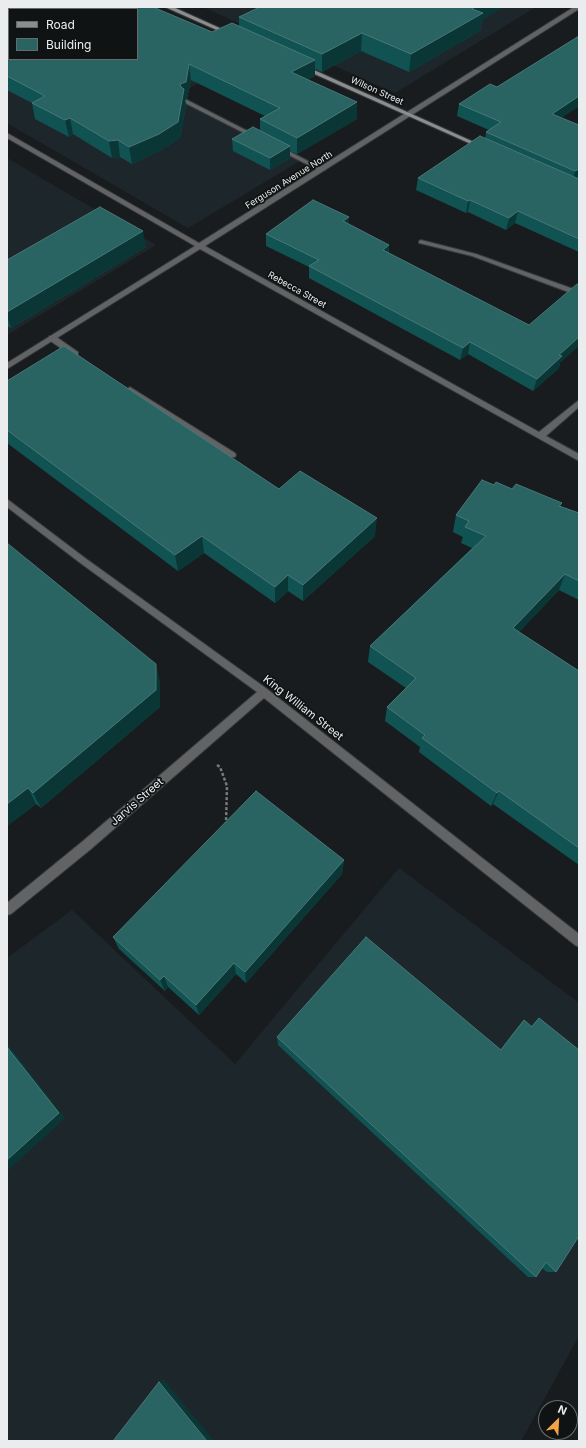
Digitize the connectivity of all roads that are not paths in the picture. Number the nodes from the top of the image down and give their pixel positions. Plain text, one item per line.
1 (168, 7) edge
2 (578, 7) edge
3 (239, 38) edge
4 (296, 64) edge
5 (185, 101) edge
6 (409, 115) junction
7 (7, 135) edge
8 (260, 139) edge
9 (274, 146) edge
10 (485, 149) edge
11 (322, 170) junction
12 (422, 242) dead end
13 (200, 246) junction
14 (579, 294) edge
15 (52, 338) junction
16 (84, 360) edge
17 (7, 366) edge
18 (123, 386) edge
19 (579, 403) edge
20 (540, 436) junction
21 (232, 455) dead end
22 (579, 458) edge
23 (7, 502) edge
24 (264, 692) junction
25 (7, 910) edge
26 (579, 942) edge

1 - 3 main road
2 - 6 street, Ferguson Avenue North
4 - 6 main road, Wilson Street
5 - 8 street
6 - 10 main road, Wilson Street
6 - 11 street, Ferguson Avenue North
7 - 13 street, Rebecca Street
9 - 11 street
11 - 13 street, Ferguson Avenue North
12 - 14 street
13 - 15 street, Ferguson Avenue North
13 - 20 street, Rebecca Street
15 - 16 street
15 - 17 street, Ferguson Avenue North
18 - 21 street
19 - 20 street
20 - 22 street, Rebecca Street
23 - 24 street, King William Street
24 - 25 street, Jarvis Street
24 - 26 street, King William Street

